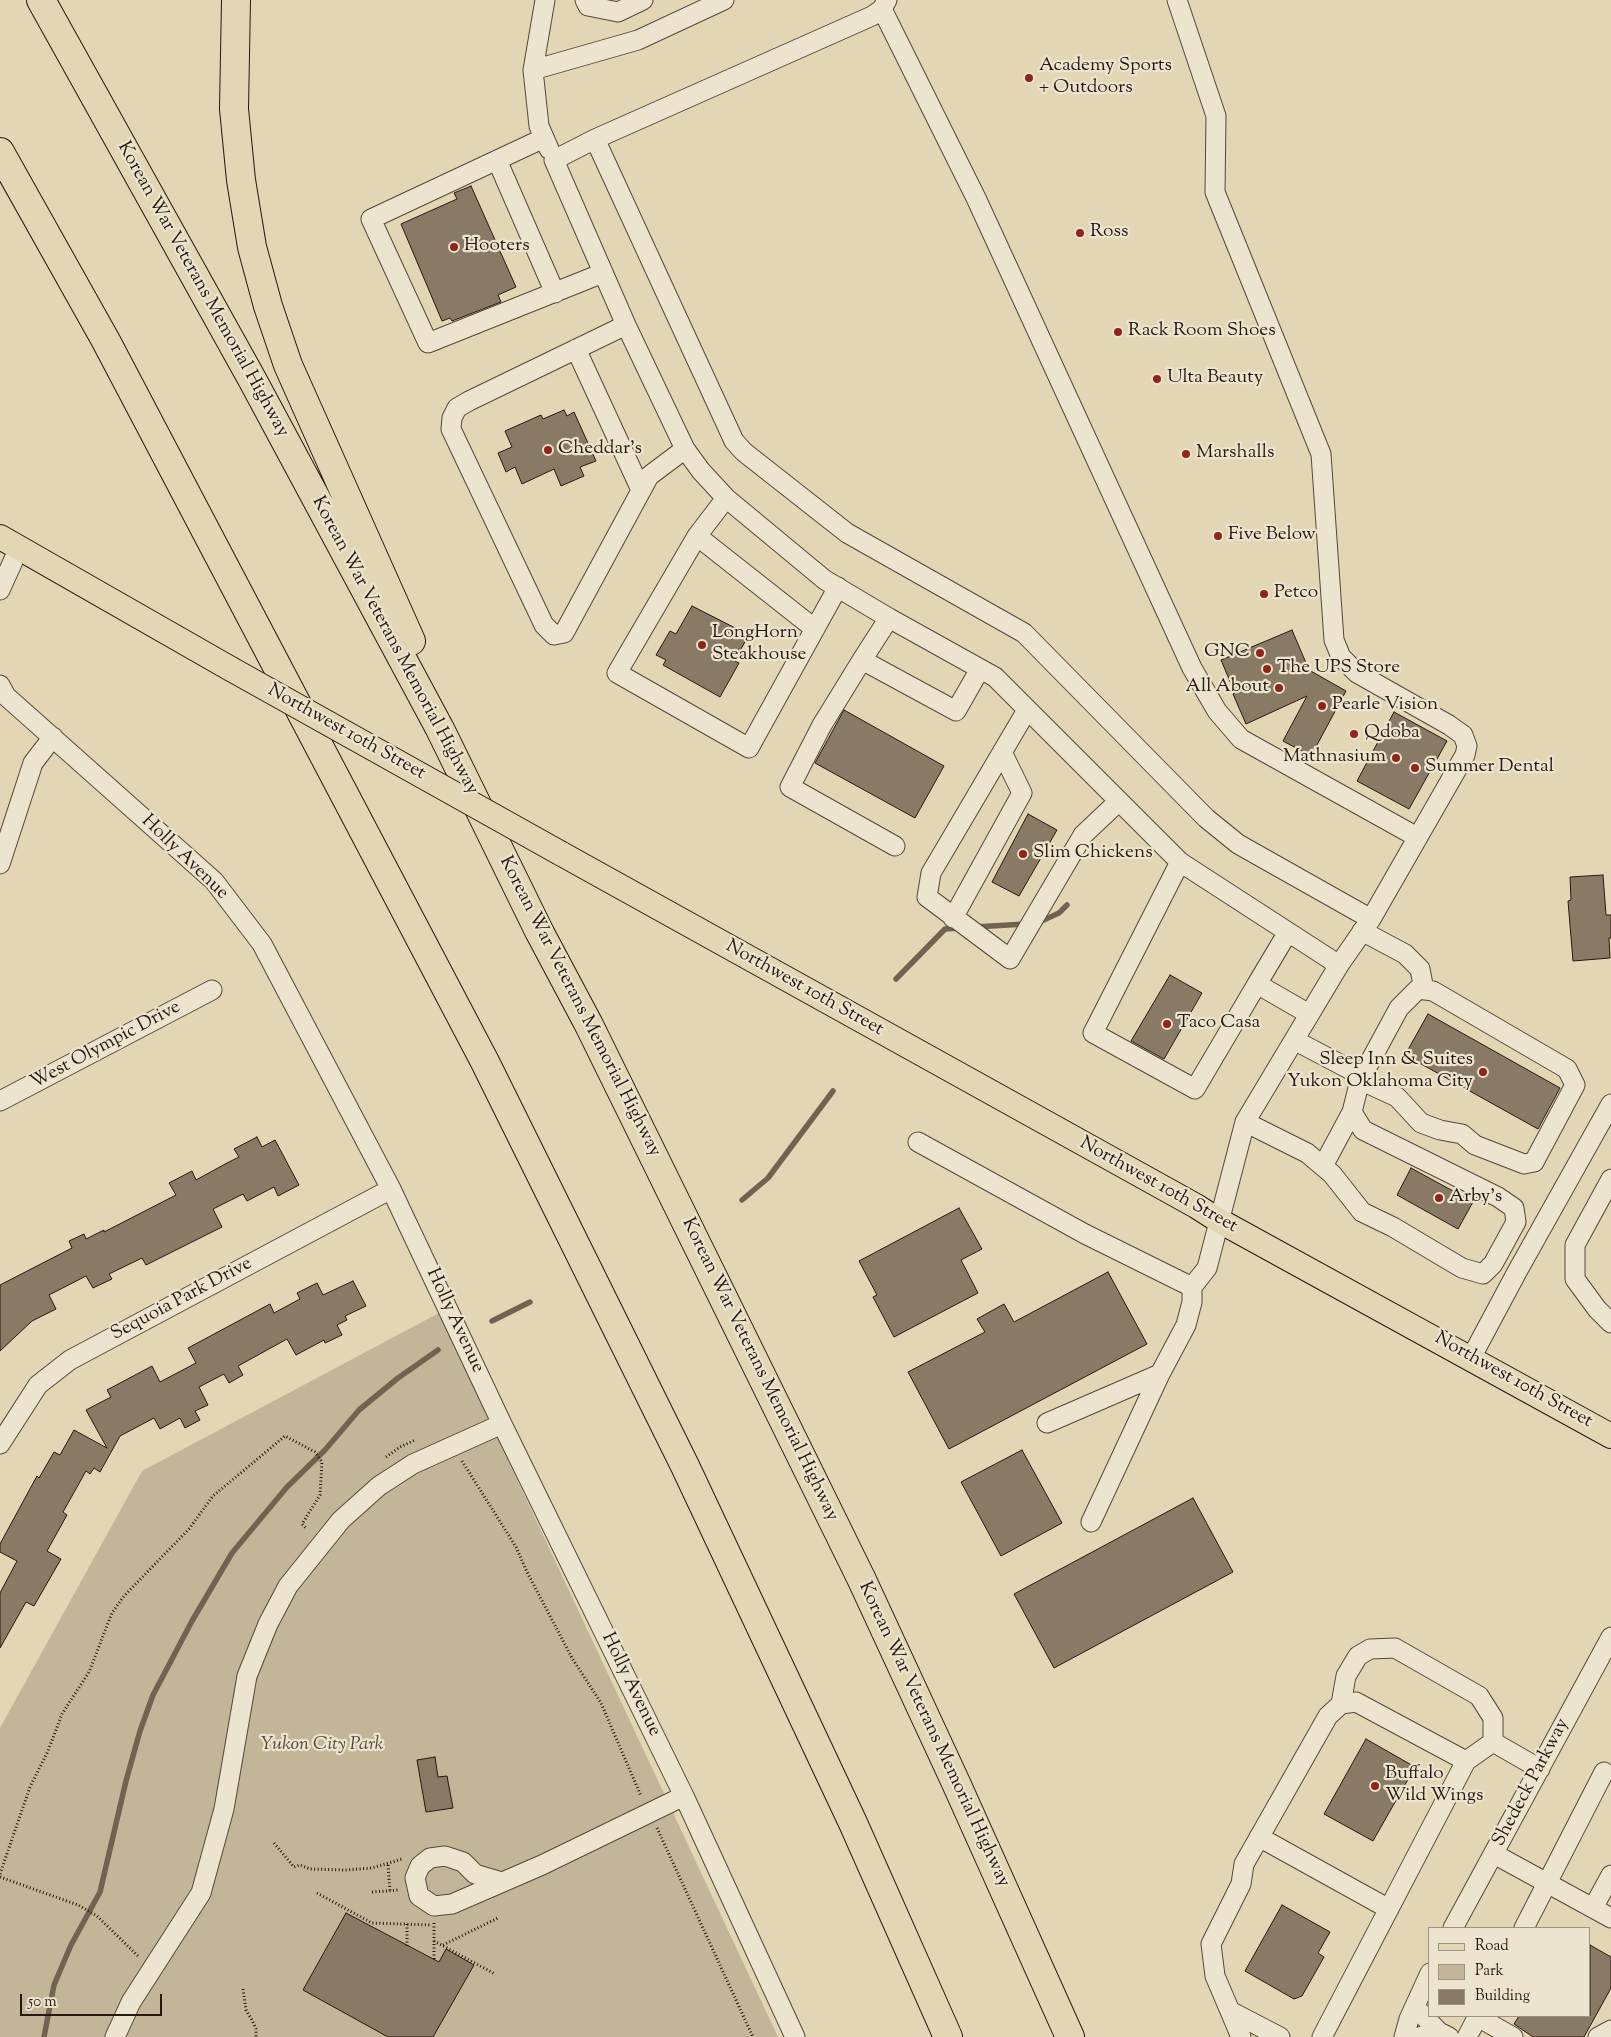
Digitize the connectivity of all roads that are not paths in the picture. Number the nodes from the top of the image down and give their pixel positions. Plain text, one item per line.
1 (41, 0) edge
2 (236, 0) edge
3 (544, 0) edge
4 (585, 0) edge
5 (643, 0) edge
6 (724, 0) edge
7 (1177, 0) edge
8 (885, 4) edge
9 (534, 70) junction
10 (544, 138) junction
11 (594, 139) junction
12 (0, 152) edge
13 (497, 160) junction
14 (554, 160) junction
15 (603, 274) junction
16 (555, 293) junction
17 (626, 325) junction
18 (576, 349) junction
19 (685, 450) junction
20 (641, 490) junction
21 (726, 498) junction
22 (697, 536) junction
23 (10, 542) edge
24 (838, 587) junction
25 (0, 590) edge
26 (889, 618) junction
27 (815, 629) junction
28 (862, 660) junction
29 (980, 669) junction
30 (0, 685) edge
31 (1027, 710) junction
32 (440, 730) junction
33 (53, 737) junction
34 (1002, 752) junction
35 (1119, 801) junction
36 (1417, 837) junction
37 (895, 846) dead end
38 (1180, 862) junction
39 (0, 864) edge
40 (953, 918) junction
41 (1367, 925) junction
42 (1288, 932) junction
43 (1339, 966) junction
44 (1257, 984) junction
45 (212, 990) dead end
46 (1424, 990) junction
47 (1309, 1014) junction
48 (1294, 1040) junction
49 (1360, 1080) junction
50 (0, 1102) edge
51 (1611, 1104) edge
52 (1352, 1112) junction
53 (1245, 1122) junction
54 (918, 1142) dead end
55 (1323, 1166) junction
56 (1611, 1179) edge
57 (391, 1189) junction
58 (1218, 1220) junction
59 (1192, 1287) junction
60 (1611, 1323) edge
61 (1471, 1358) junction
62 (1160, 1374) junction
63 (1047, 1423) dead end
64 (502, 1424) junction
65 (1611, 1436) edge
66 (0, 1444) edge
67 (1091, 1522) dead end
68 (1611, 1637) edge
69 (1341, 1704) junction
70 (1493, 1742) junction
71 (1466, 1761) junction
72 (1540, 1768) junction
73 (1609, 1770) edge
74 (684, 1796) junction
75 (1259, 1837) junction
76 (1494, 1854) junction
77 (1611, 1875) edge
78 (502, 1882) junction
79 (1548, 1882) junction
80 (1593, 1908) junction
81 (1389, 1909) junction
82 (1611, 1918) edge
83 (1454, 1927) edge
84 (1525, 1927) edge
85 (1428, 1977) edge
86 (1415, 2006) junction
87 (1230, 2011) junction
88 (1477, 2017) edge
89 (1480, 2017) edge
90 (1611, 2030) edge
91 (1444, 2034) edge
92 (116, 2037) edge
93 (795, 2037) edge
94 (948, 2037) edge
95 (1070, 2037) edge
96 (1242, 2037) edge
97 (1280, 2037) edge
98 (1322, 2037) edge
99 (1404, 2037) edge
100 (1419, 2037) edge
101 (1467, 2037) edge
102 (1513, 2037) edge
103 (1598, 2037) edge

1 - 32 highway, Korean War Veterans Memorial Highway
2 - 32 highway
3 - 9 street
4 - 5 street
6 - 9 street
7 - 36 street
8 - 11 street
8 - 36 street
9 - 10 street
10 - 13 street
10 - 14 street
11 - 14 street
11 - 41 street
12 - 94 highway
13 - 16 street
13 - 16 street
14 - 15 street
15 - 16 street
15 - 17 street
17 - 18 street
17 - 19 street
18 - 20 street
18 - 20 street
19 - 20 street
19 - 21 street
21 - 22 street
21 - 24 street
22 - 27 street
22 - 27 street
23 - 25 street
23 - 58 main road, Northwest 10th Street, bridge
24 - 26 street
24 - 27 street
26 - 28 street
26 - 29 street
28 - 29 street
28 - 37 street
29 - 31 street
30 - 33 street, Holly Avenue
31 - 34 street
31 - 35 street
32 - 95 highway, Korean War Veterans Memorial Highway
33 - 39 street
33 - 57 street, Holly Avenue
34 - 40 street
34 - 40 street
35 - 38 street
35 - 40 street
36 - 41 street
38 - 42 street
38 - 44 street
41 - 43 street
41 - 46 street
42 - 43 street
42 - 44 street
43 - 47 street
44 - 47 street
45 - 50 street, West Olympic Drive
46 - 49 street
46 - 49 street
47 - 48 street
48 - 49 street
48 - 53 street
49 - 52 street
51 - 61 street
52 - 55 street
52 - 55 street
53 - 55 street
53 - 58 street
54 - 59 street
56 - 60 street
57 - 64 street, Holly Avenue
57 - 66 street, Sequoia Park Drive
58 - 59 street
58 - 61 main road, Northwest 10th Street
59 - 62 street
61 - 65 main road, Northwest 10th Street
62 - 63 street
62 - 67 street
64 - 74 street, Holly Avenue
64 - 92 street
68 - 72 street, Shedeck Parkway
69 - 70 street
69 - 71 street
69 - 75 street
70 - 71 street
70 - 72 street
71 - 81 street
72 - 76 street, Shedeck Parkway
73 - 79 street
74 - 78 street
74 - 93 street, Holly Avenue
75 - 81 street
75 - 87 street
76 - 79 street
76 - 83 street, Shedeck Parkway
77 - 80 street
78 - 78 street
79 - 80 street
79 - 84 street
80 - 82 street
81 - 98 street
85 - 86 street
86 - 91 street
86 - 99 street
87 - 96 street
87 - 97 street
88 - 101 street
89 - 102 street
90 - 103 street
91 - 100 street

